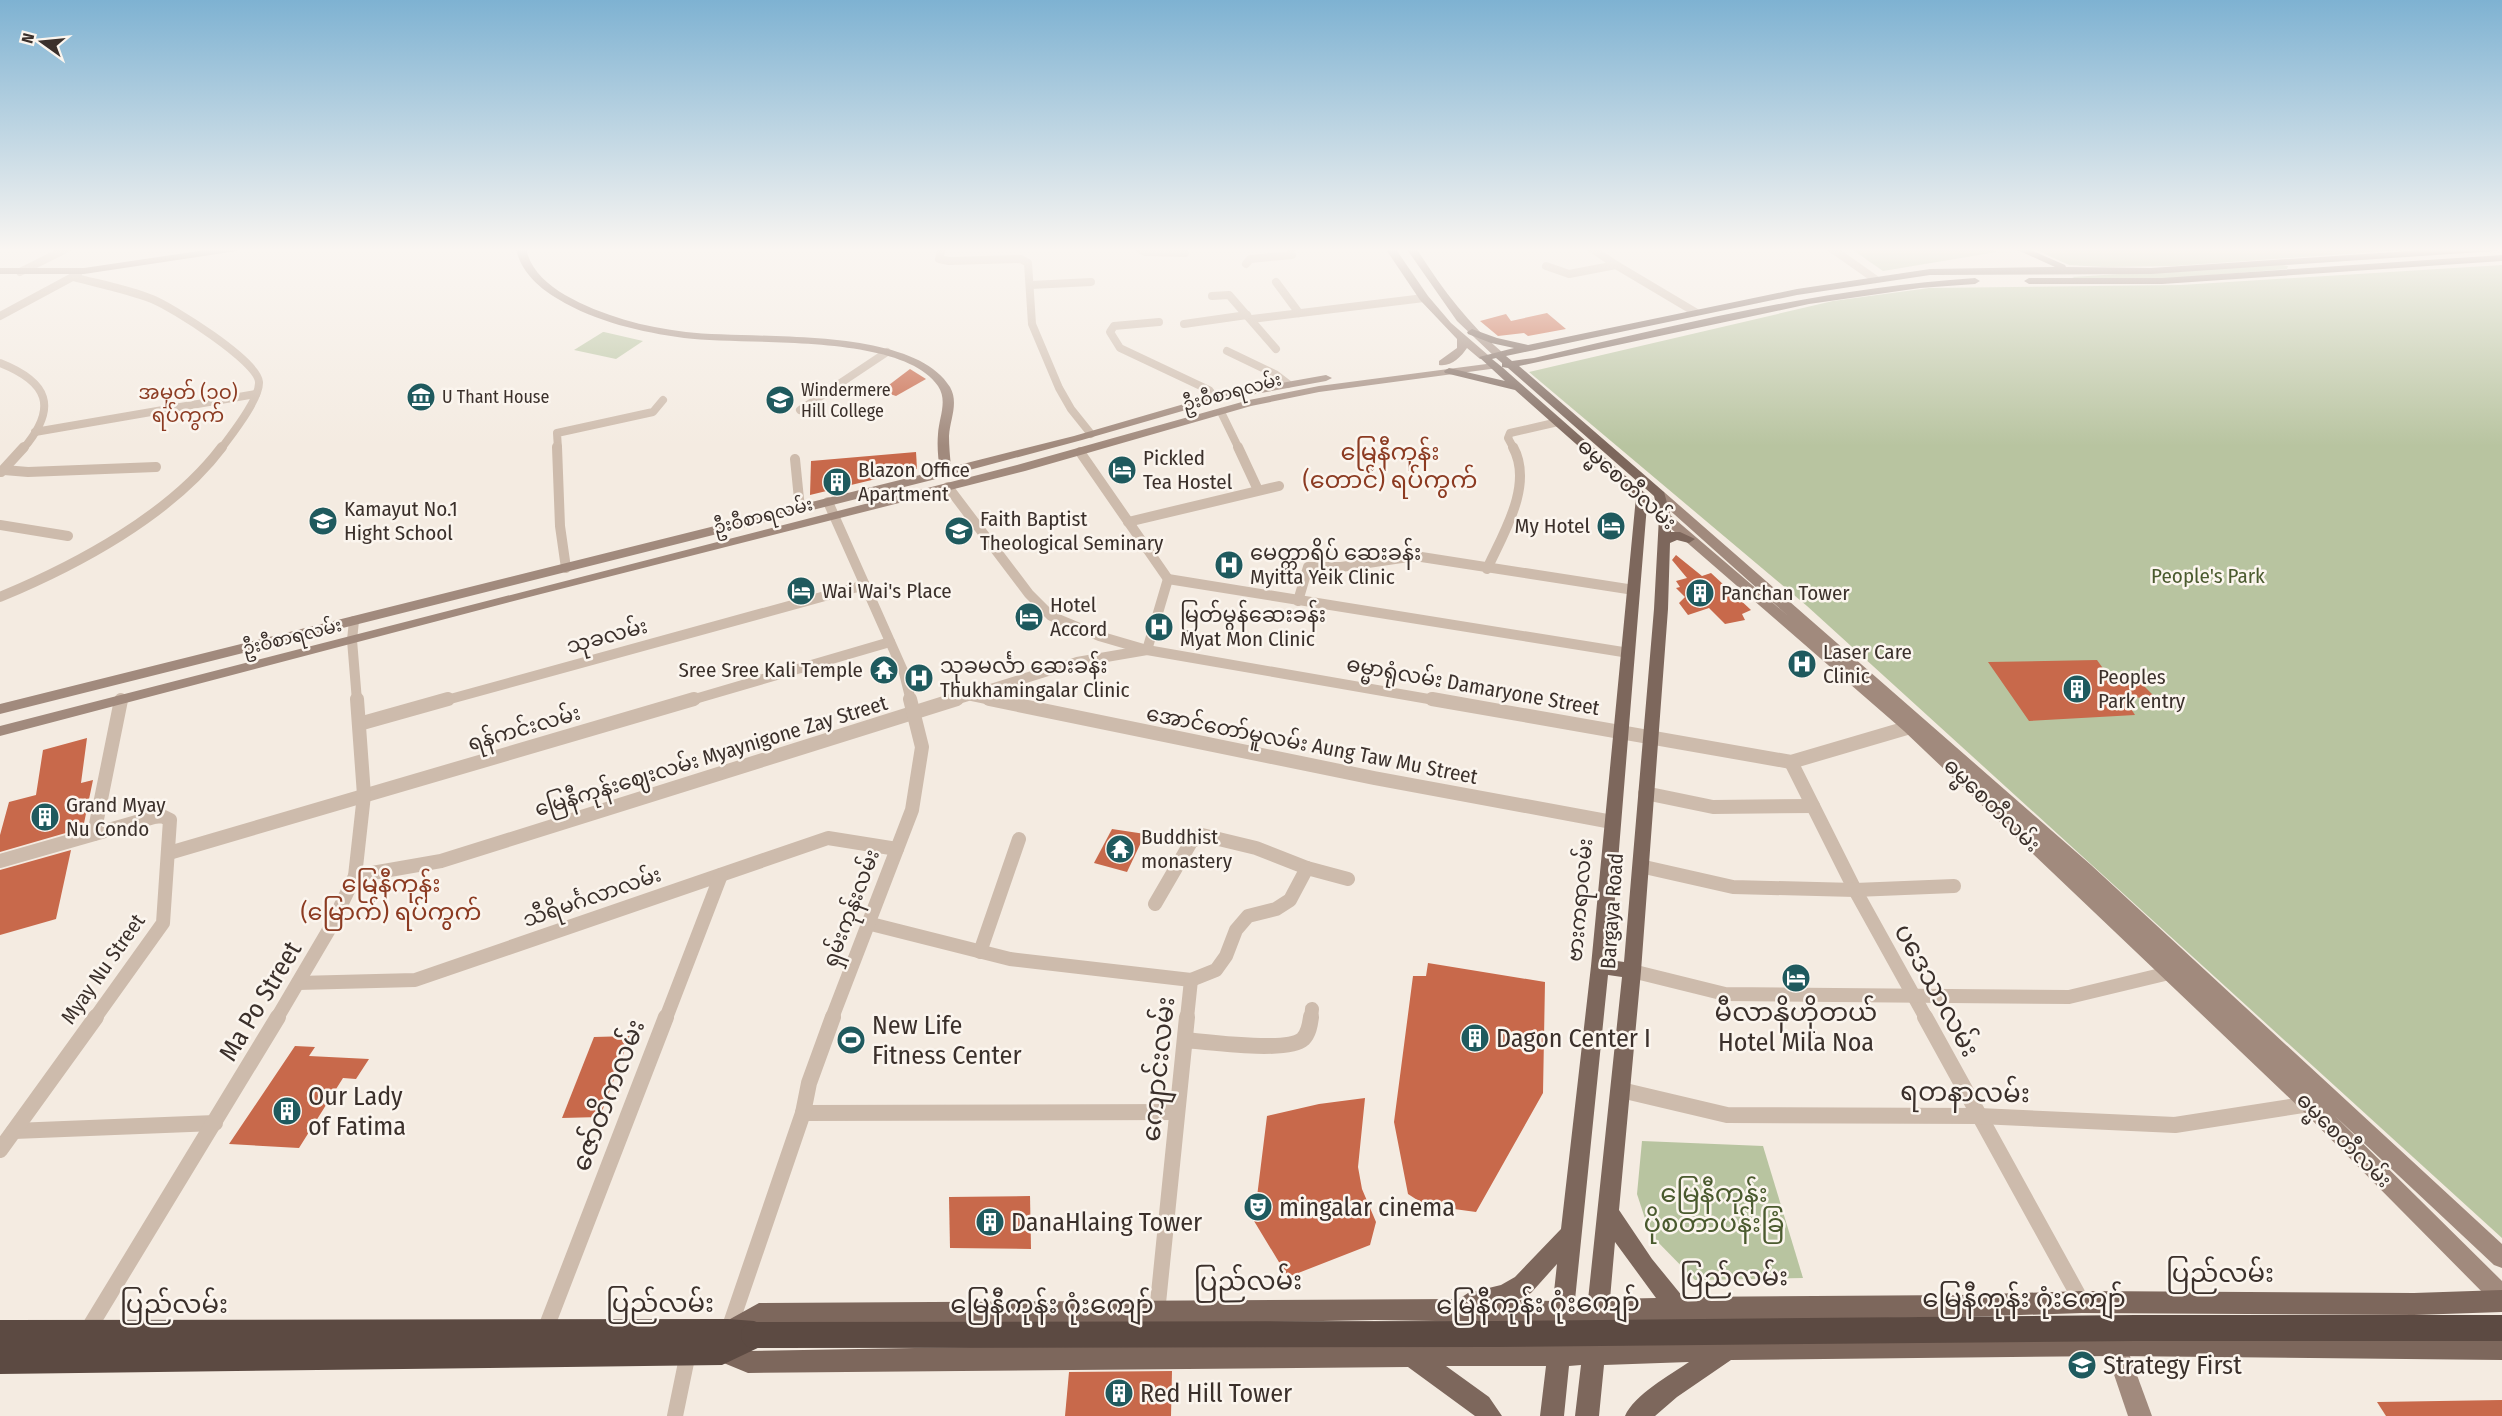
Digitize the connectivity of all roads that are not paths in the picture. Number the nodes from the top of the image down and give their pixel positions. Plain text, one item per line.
1 (180, 314) edge
2 (599, 314) edge
3 (1032, 314) edge
4 (1246, 314) edge
5 (1286, 314) edge
6 (1438, 314) edge
7 (1456, 314) edge
8 (1686, 314) edge
9 (1749, 314) edge
10 (1249, 317) junction
11 (1159, 322) dead end
12 (1184, 324) dead end
13 (1466, 334) junction
14 (1539, 347) junction
15 (1276, 349) dead end
16 (1227, 351) dead end
17 (887, 352) junction
18 (1484, 357) junction
19 (1497, 361) junction
20 (1534, 361) junction
21 (0, 363) edge
22 (1510, 364) junction
23 (1446, 367) junction
24 (1288, 384) junction
25 (1526, 386) junction
26 (256, 394) junction
27 (1215, 398) junction
28 (663, 400) dead end
29 (800, 410) dead end
30 (1221, 412) junction
31 (1558, 422) junction
32 (35, 432) junction
33 (1084, 436) junction
34 (1084, 451) junction
35 (795, 459) dead end
36 (989, 461) junction
37 (156, 466) dead end
38 (2, 471) edge
39 (946, 472) junction
40 (996, 475) junction
41 (932, 476) junction
42 (1279, 486) dead end
43 (943, 488) junction
44 (1258, 490) junction
45 (1651, 495) junction
46 (828, 502) junction
47 (800, 509) junction
48 (834, 517) junction
49 (1665, 517) junction
50 (1128, 522) junction
51 (0, 525) edge
52 (68, 536) dead end
53 (678, 540) junction
54 (1689, 540) junction
55 (1665, 541) junction
56 (682, 555) junction
57 (1636, 567) junction
58 (566, 568) junction
59 (1487, 569) junction
60 (1663, 570) junction
61 (529, 577) junction
62 (1168, 579) junction
63 (865, 585) junction
64 (1634, 591) junction
65 (532, 592) junction
66 (0, 597) edge
67 (1299, 601) junction
68 (354, 621) junction
69 (352, 640) junction
70 (890, 642) junction
71 (1147, 650) junction
72 (1629, 653) junction
73 (151, 671) junction
74 (149, 693) junction
75 (969, 695) junction
76 (121, 700) junction
77 (0, 709) edge
78 (915, 712) junction
79 (359, 724) junction
80 (1915, 725) junction
81 (0, 731) edge
82 (1622, 731) junction
83 (1650, 736) junction
84 (1791, 762) junction
85 (1645, 793) junction
86 (364, 795) junction
87 (1813, 806) junction
88 (1612, 822) junction
89 (94, 834) junction
90 (1019, 839) dead end
91 (897, 849) junction
92 (169, 853) junction
93 (0, 861) edge
94 (1640, 866) junction
95 (1307, 868) junction
96 (721, 875) junction
97 (355, 876) junction
98 (1348, 879) dead end
99 (1954, 886) dead end
100 (1855, 890) junction
101 (1155, 904) dead end
102 (867, 923) junction
103 (980, 952) junction
104 (1600, 966) junction
105 (1632, 971) junction
106 (2169, 973) junction
107 (1191, 980) junction
108 (298, 983) junction
109 (1914, 996) junction
110 (1312, 1009) dead end
111 (1185, 1040) junction
112 (1621, 1090) junction
113 (2309, 1104) junction
114 (1177, 1112) junction
115 (803, 1113) junction
116 (1979, 1116) junction
117 (215, 1123) junction
118 (14, 1131) junction
119 (0, 1150) edge
120 (1608, 1212) junction
121 (1569, 1236) junction
122 (2502, 1258) edge
123 (2502, 1296) edge
124 (2502, 1301) edge
125 (2082, 1302) junction
126 (1678, 1308) junction
127 (1451, 1309) junction
128 (1598, 1310) junction
129 (1562, 1312) junction
130 (1156, 1313) junction
131 (2502, 1328) edge
132 (544, 1333) junction
133 (0, 1334) edge
134 (85, 1334) junction
135 (725, 1342) junction
136 (2115, 1346) junction
137 (1728, 1349) junction
138 (2502, 1349) edge
139 (688, 1353) junction
140 (1559, 1354) junction
141 (1594, 1354) junction
142 (1411, 1355) junction
143 (0, 1360) edge
144 (675, 1416) edge
145 (1490, 1416) edge
146 (1552, 1416) edge
147 (1587, 1416) edge
148 (1637, 1416) edge
149 (2140, 1416) edge

1 - 26 street
2 - 17 main road
3 - 33 street
4 - 10 street
5 - 10 street
6 - 13 main road
7 - 13 main road
8 - 14 main road, ဦးဝီစာရလမ်း
9 - 20 main road, ဦးဝီစာရလမ်း
10 - 12 street
10 - 15 street
11 - 27 street
13 - 14 main road
13 - 18 main road, ဓမ္မစေတီလမ်း
13 - 19 main road
13 - 23 main road
14 - 19 main road, ဦးဝီစာရလမ်း
16 - 24 street
17 - 29 street
17 - 39 main road
18 - 19 main road, ဓမ္မစေတီလမ်း
18 - 23 main road, ဦးဝီစာရလမ်း
19 - 22 main road, ဦးဝီစာရလမ်း
19 - 23 main road, ဦးဝီစာရလမ်း
19 - 25 main road, ဓမ္မစေတီလမ်း
20 - 22 main road, ဦးဝီစာရလမ်း
20 - 25 main road
21 - 32 street
22 - 25 main road, ဓမ္မစေတီလမ်း
23 - 24 main road, ဦးဝီစာရလမ်း
23 - 25 main road
23 - 30 main road, ဦးဝီစာရလမ်း
24 - 27 main road, ဦးဝီစာရလမ်း
25 - 31 main road, ဓမ္မစေတီလမ်း
25 - 45 main road, ဓမ္မစေတီလမ်း
26 - 32 street
26 - 66 street
27 - 33 main road, ဦးဝီစာရလမ်း
28 - 58 street
30 - 34 main road, ဦးဝီစာရလမ်း
30 - 44 street
31 - 45 main road, ဓမ္မစေတီလမ်း
31 - 59 street
32 - 38 street
33 - 34 main road
33 - 36 main road, ဦးဝီစာရလမ်း
34 - 40 main road, ဦးဝီစာရလမ်း
34 - 50 street
35 - 47 street
36 - 39 main road, ဦးဝီစာရလမ်း
36 - 40 main road
37 - 38 street
39 - 41 main road, ဦးဝီစာရလမ်း
40 - 43 main road, ဦးဝီစာရလမ်း
41 - 43 main road
41 - 46 main road, ဦးဝီစာရလမ်း
42 - 44 street
43 - 48 main road, ဦးဝီစာရလမ်း
43 - 71 street, ဓမ္မာရုံလမ်း Damaryone Street
44 - 50 street
45 - 49 main road
45 - 57 main road, ဗားကရာလမ်း
45 - 80 main road, ဓမ္မစေတီလမ်း
46 - 47 main road, ဦးဝီစာရလမ်း
46 - 48 street, ရှမ်းကုန်းလမ်း
47 - 53 main road, ဦးဝီစာရလမ်း
48 - 56 main road, ဦးဝီစာရလမ်း
48 - 63 street, ရှမ်းကုန်းလမ်း
49 - 54 main road, ဓမ္မစေတီလမ်း
49 - 55 main road
50 - 62 street
51 - 52 street
53 - 56 main road
53 - 58 main road, ဦးဝီစာရလမ်း
54 - 55 main road
54 - 80 main road, ဓမ္မစေတီလမ်း
55 - 60 main road
56 - 65 main road, ဦးဝီစာရလမ်း
57 - 60 main road
57 - 64 main road, ဗားကရာလမ်း
58 - 61 main road, ဦးဝီစာရလမ်း
59 - 64 street
59 - 67 street
60 - 83 main road
61 - 65 main road
61 - 68 main road, ဦးဝီစာရလမ်း
62 - 67 street
62 - 71 street
63 - 70 street, ရှမ်းကုန်းလမ်း
63 - 79 street, သုခလမ်း
64 - 72 main road, ဗားကရာလမ်း
65 - 69 main road, ဦးဝီစာရလမ်း
67 - 72 street
68 - 69 street, Ma Po Street
68 - 73 main road, ဦးဝီစာရလမ်း
69 - 74 main road, ဦးဝီစာရလမ်း
69 - 79 street, Ma Po Street
70 - 78 street, ရှမ်းကုန်းလမ်း
70 - 86 street, ရန်ကင်းလမ်း
71 - 75 street, မြေနီကုန်းဈေးလမ်း Myaynigone Zay Street
71 - 82 street, ဓမ္မာရုံလမ်း Damaryone Street
72 - 82 main road, ဗားကရာလမ်း
73 - 74 main road
73 - 77 main road, ဦးဝီစာရလမ်း
74 - 76 main road, ဦးဝီစာရလမ်း
75 - 78 street, မြေနီကုန်းဈေးလမ်း Myaynigone Zay Street
75 - 88 street, အောင်တော်မူလမ်း Aung Taw Mu Street
76 - 81 main road, ဦးဝီစာရလမ်း
76 - 89 street
78 - 91 street, ရှမ်းကုန်းလမ်း
78 - 97 street, မြေနီကုန်းဈေးလမ်း Myaynigone Zay Street
79 - 86 street, Ma Po Street
80 - 84 street, ဓမ္မာရုံလမ်း Damaryone Street
80 - 106 main road, ဓမ္မစေတီလမ်း
80 - 122 main road, ဓမ္မစေတီလမ်း
82 - 83 street, ဓမ္မာရုံလမ်း Damaryone Street
82 - 88 main road, ဗားကရာလမ်း
83 - 84 street, ဓမ္မာရုံလမ်း Damaryone Street
83 - 85 main road, Bargaya Road
84 - 87 street, ပဒေသာလမ်း
85 - 87 street
85 - 94 main road, Bargaya Road
86 - 92 street, ရန်ကင်းလမ်း
86 - 97 street, Ma Po Street
87 - 100 street, ပဒေသာလမ်း
88 - 104 main road, ဗားကရာလမ်း
89 - 92 street, Myay Nu Street
89 - 93 street, Myay Nu Street
90 - 103 street
91 - 96 street, သီရိမင်္ဂလာလမ်း
91 - 102 street, ရှမ်းကုန်းလမ်း
92 - 118 street, Myay Nu Street
94 - 100 street
94 - 105 main road, Bargaya Road
95 - 98 street
95 - 101 street
95 - 107 street
96 - 108 street, သီရိမင်္ဂလာလမ်း
96 - 132 street, ဇော်တိကလမ်း
97 - 108 street, Ma Po Street
99 - 100 street
100 - 109 street, ပဒေသာလမ်း
102 - 103 street, ကျောင်းလမ်း
102 - 115 street, ရှမ်းကုန်းလမ်း
103 - 107 street, ကျောင်းလမ်း
104 - 105 main road
104 - 121 main road, ဗားကရာလမ်း
105 - 109 street
105 - 112 main road, Bargaya Road
106 - 109 street
106 - 113 main road, ဓမ္မစေတီလမ်း
107 - 111 street, ကျောင်းလမ်း
108 - 117 street, Ma Po Street
109 - 116 street, ပဒေသာလမ်း
110 - 111 street
111 - 114 street, ကျောင်းလမ်း
112 - 116 street, ရတနာလမ်း
112 - 120 main road
113 - 116 street, ရတနာလမ်း
113 - 123 main road, ဓမ္မစေတီလမ်း
114 - 115 street
114 - 130 street, ကျောင်းလမ်း
115 - 135 street, ရှမ်းကုန်းလမ်း
116 - 125 street, ပဒေသာလမ်း
117 - 118 street
117 - 134 street, Ma Po Street
118 - 119 street, Myay Nu Street
120 - 126 main road
120 - 128 main road
121 - 127 main road
121 - 129 main road, ဗားကရာလမ်း
124 - 125 main road, ပြည်လမ်း
125 - 126 main road, ပြည်လမ်း
126 - 128 main road, ပြည်လမ်း
127 - 129 main road, ပြည်လမ်း
127 - 130 main road, ပြည်လမ်း
128 - 129 main road, ပြည်လမ်း
128 - 141 main road
129 - 140 main road, ဗားကရာလမ်း
130 - 135 main road, ပြည်လမ်း
131 - 135 highway, မြေနီကုန်း ဂုံးကျော်, bridge
132 - 134 highway, ပြည်လမ်း
132 - 135 highway, ပြည်လမ်း
133 - 134 highway, ပြည်လမ်း
135 - 139 highway, ပြည်လမ်း
135 - 142 main road, ပြည်လမ်း
136 - 137 main road, ပြည်လမ်း
136 - 138 main road, ပြည်လမ်း
136 - 149 main road
137 - 141 main road, ပြည်လမ်း
137 - 148 main road
139 - 143 highway, ပြည်လမ်း
139 - 144 street
140 - 141 main road, ပြည်လမ်း
140 - 142 main road, ပြည်လမ်း
140 - 146 main road, ဗားကရာလမ်း
141 - 147 main road
142 - 145 main road

